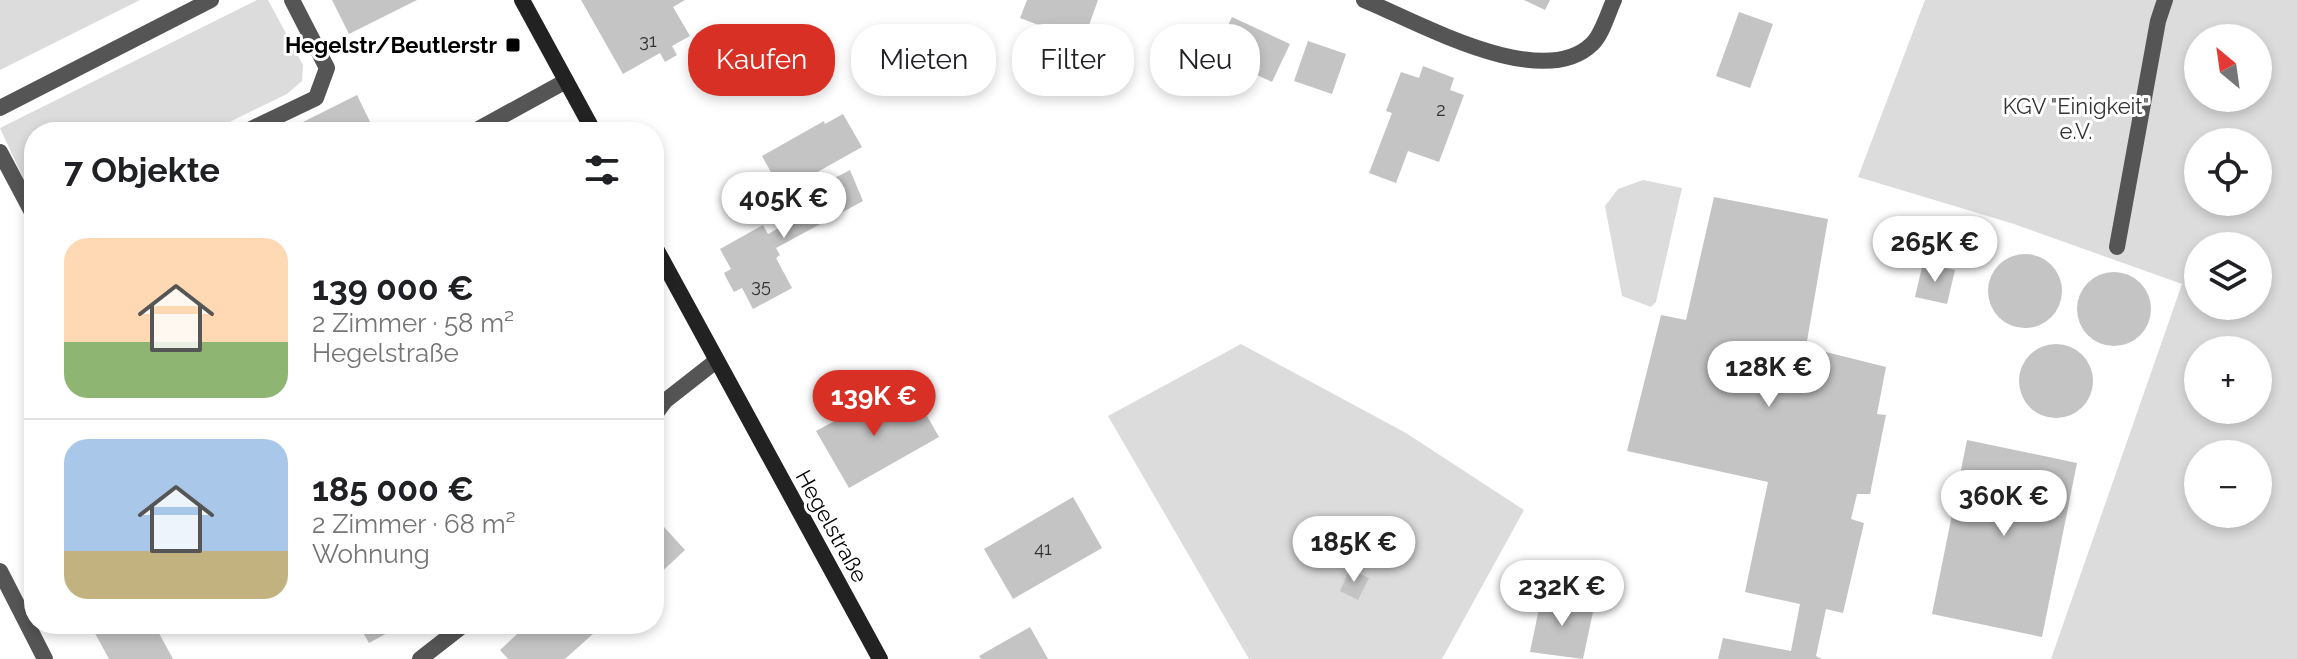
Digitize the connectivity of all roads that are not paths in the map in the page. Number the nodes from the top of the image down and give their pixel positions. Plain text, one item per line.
1 (211, 0) edge
2 (292, 0) edge
3 (522, 0) edge
4 (1364, 0) edge
5 (1614, 0) edge
6 (2165, 0) edge
7 (566, 81) junction
8 (0, 108) edge
9 (266, 122) edge
10 (491, 122) edge
11 (589, 122) edge
12 (0, 152) edge
13 (24, 197) edge
14 (2117, 247) dead end
15 (664, 264) edge
16 (716, 361) junction
17 (664, 402) edge
18 (0, 571) edge
19 (24, 618) edge
20 (32, 634) edge
21 (452, 634) edge
22 (45, 659) edge
23 (420, 659) edge
24 (880, 659) edge

1 - 8 street
2 - 9 street
3 - 7 street
4 - 5 street
6 - 14 street
7 - 10 street
7 - 11 street
12 - 13 street
15 - 16 street, Hegelstraße
16 - 17 street
16 - 24 street, Hegelstraße
18 - 19 street
20 - 22 street
21 - 23 street

